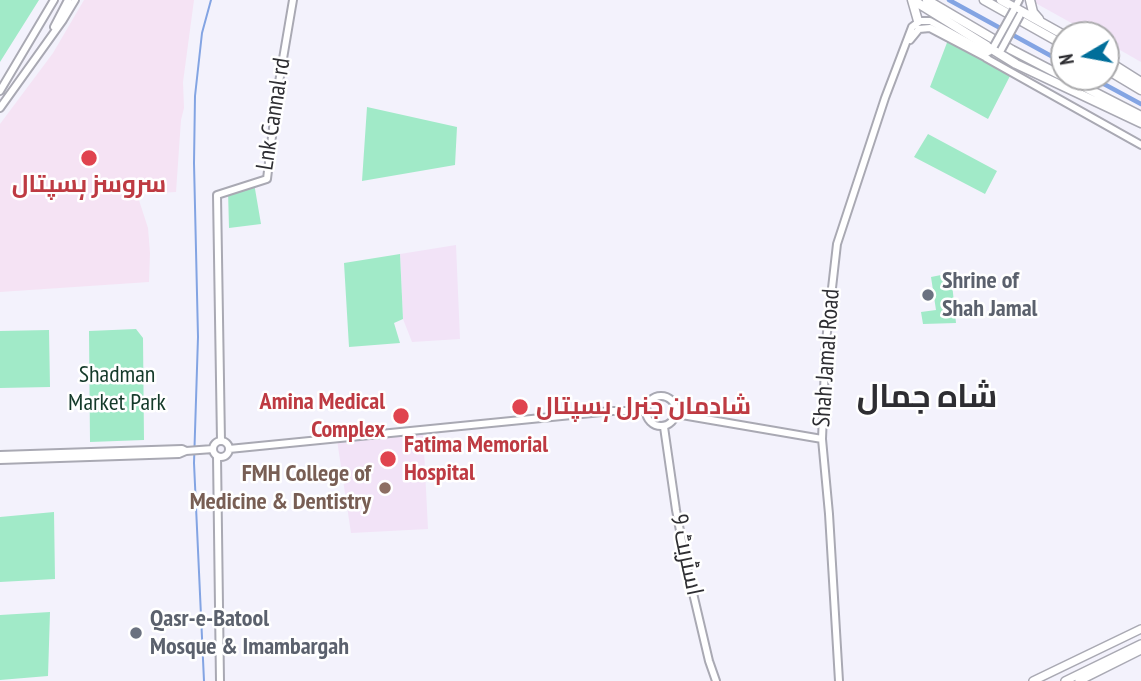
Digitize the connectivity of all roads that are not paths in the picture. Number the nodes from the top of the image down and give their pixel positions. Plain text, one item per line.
1 (55, 0) edge
2 (68, 0) edge
3 (75, 0) edge
4 (293, 0) edge
5 (927, 0) edge
6 (984, 0) edge
7 (1001, 0) edge
8 (1029, 0) edge
9 (913, 3) edge
10 (1018, 9) edge
11 (905, 14) dead end
12 (918, 21) junction
13 (1040, 21) junction
14 (1050, 27) edge
15 (1050, 37) edge
16 (45, 45) junction
17 (905, 47) junction
18 (996, 49) junction
19 (986, 58) junction
20 (999, 65) junction
21 (1120, 69) edge
22 (1050, 70) edge
23 (1120, 77) edge
24 (1141, 82) edge
25 (1141, 90) edge
26 (0, 91) edge
27 (1092, 91) edge
28 (0, 108) edge
29 (1141, 116) edge
30 (1141, 123) edge
31 (1141, 145) edge
32 (646, 411) junction
33 (676, 414) junction
34 (664, 427) junction
35 (822, 439) junction
36 (220, 441) junction
37 (229, 449) junction
38 (181, 451) junction
39 (215, 453) junction
40 (0, 455) edge
41 (1141, 629) edge
42 (1141, 644) edge
43 (1141, 650) edge
44 (220, 681) edge
45 (716, 681) edge
46 (839, 681) edge
47 (1033, 681) edge
48 (1065, 681) edge
49 (1080, 681) edge

1 - 26 main road
2 - 16 main road
3 - 16 main road
4 - 36 main road, Lnk Cannal rd
5 - 22 highway
6 - 15 highway
7 - 10 highway
8 - 10 main road
8 - 13 highway
9 - 11 highway
9 - 12 highway
9 - 18 highway
10 - 13 highway
10 - 18 main road, bridge
12 - 17 main road, Shah Jamal Road
12 - 18 main road
13 - 14 highway
16 - 28 main road
17 - 19 main road
17 - 35 main road, Shah Jamal Road
18 - 19 main road
18 - 20 main road
18 - 30 highway
19 - 20 main road
20 - 31 main road
21 - 24 highway
23 - 25 highway
27 - 29 highway
32 - 33 main road
32 - 34 main road
32 - 37 main road
33 - 34 main road
33 - 35 main road
34 - 45 main road, اسٹریٹ 9
35 - 46 main road, Shah Jamal Road
36 - 37 main road
36 - 39 main road
37 - 39 main road
38 - 39 main road
38 - 40 main road
38 - 40 main road
39 - 44 main road
41 - 47 main road
42 - 48 main road
43 - 49 main road

